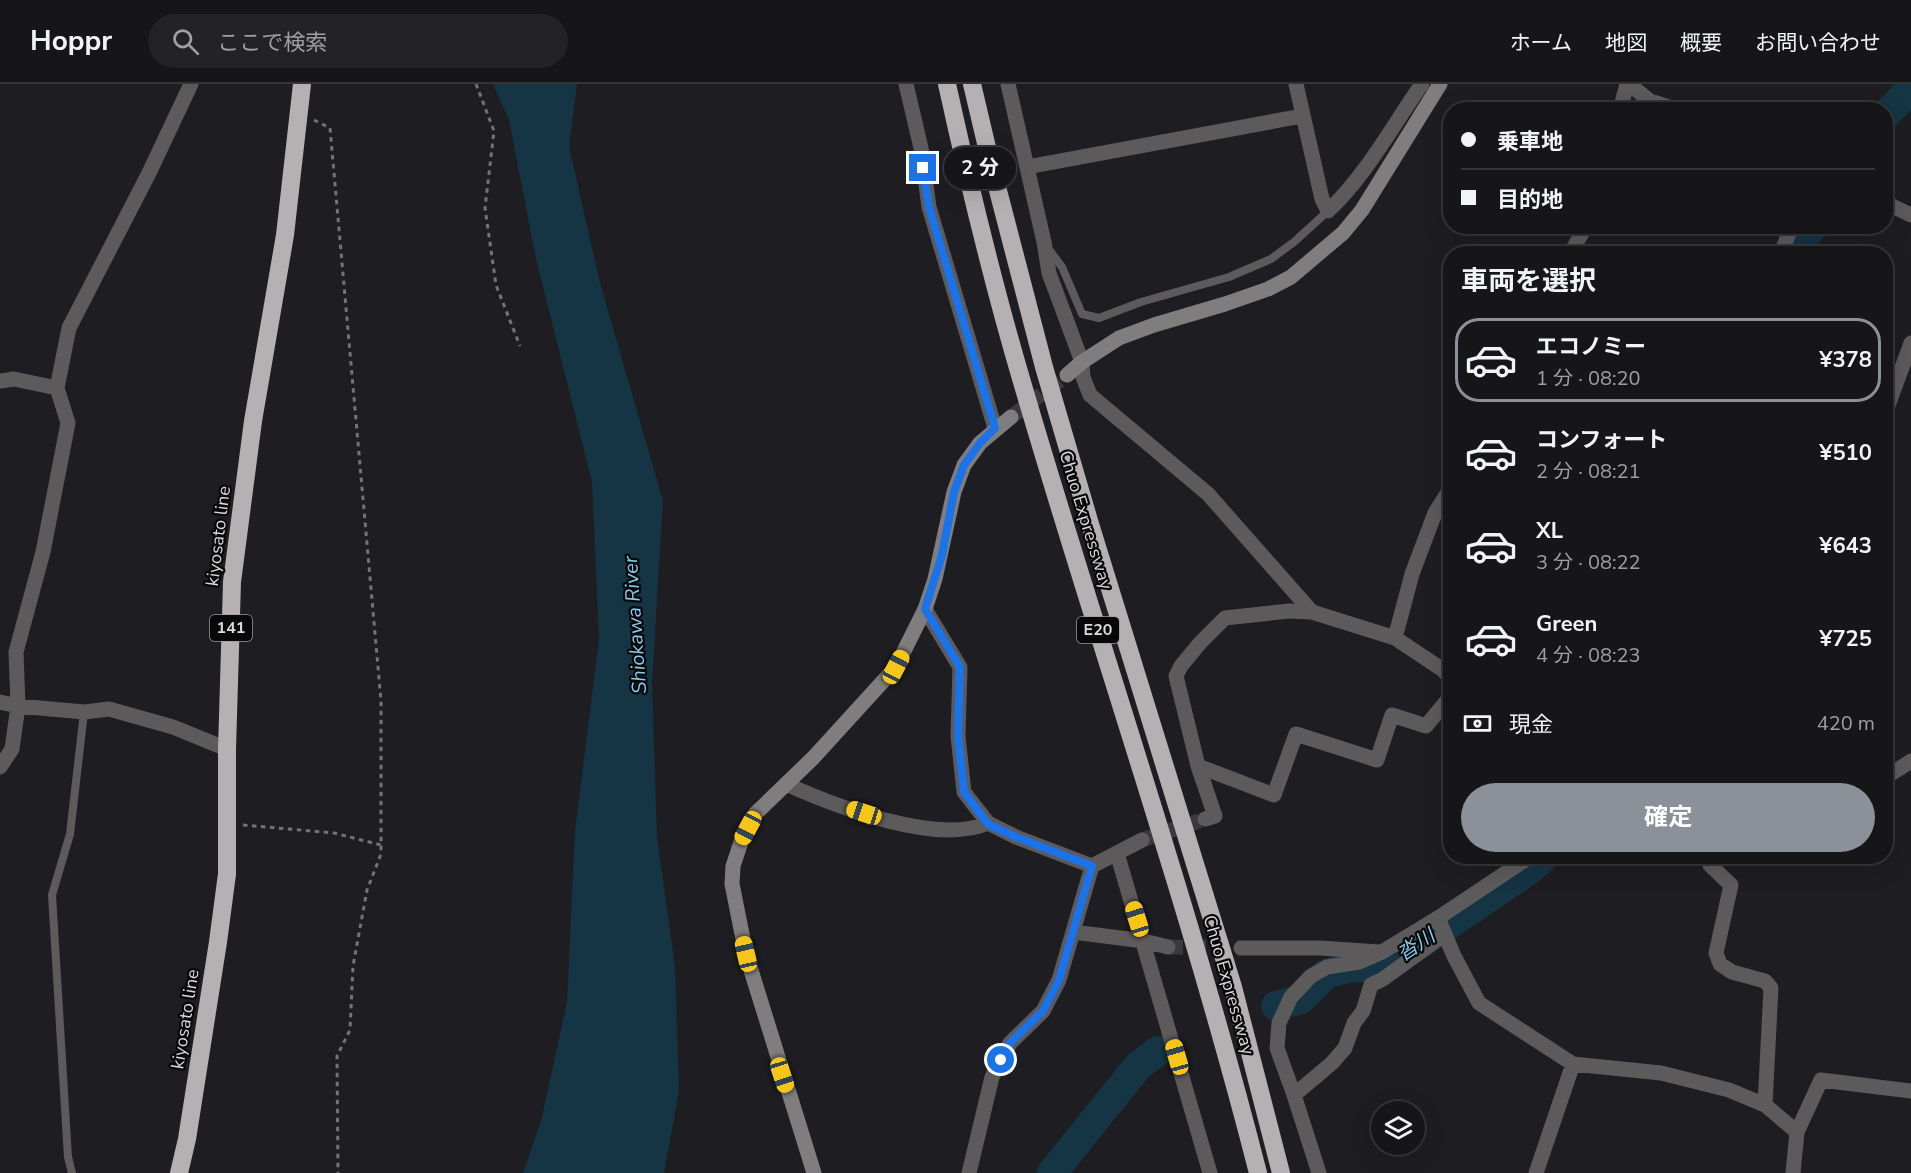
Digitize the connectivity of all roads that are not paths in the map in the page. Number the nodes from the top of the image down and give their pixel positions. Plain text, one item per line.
1 (191, 84) edge
2 (302, 84) edge
3 (906, 84) edge
4 (947, 84) edge
5 (972, 84) edge
6 (1008, 84) edge
7 (1296, 84) edge
8 (1422, 84) edge
9 (1440, 84) edge
10 (1628, 84) edge
11 (1622, 102) edge
12 (1653, 102) edge
13 (1302, 116) junction
14 (1027, 167) junction
15 (1893, 206) edge
16 (1328, 211) junction
17 (1911, 215) edge
18 (1044, 242) junction
19 (1911, 343) edge
20 (1082, 363) junction
21 (1067, 375) tunnel mouth
22 (0, 381) edge
23 (57, 388) junction
24 (1893, 392) edge
25 (1011, 417) tunnel mouth
26 (995, 428) junction
27 (1443, 500) edge
28 (925, 609) junction
29 (1312, 612) junction
30 (1395, 638) junction
31 (1443, 670) edge
32 (0, 702) edge
33 (1443, 705) edge
34 (18, 706) junction
35 (84, 712) junction
36 (227, 749) junction
37 (1911, 761) edge
38 (1198, 766) junction
39 (0, 767) edge
40 (1893, 773) edge
41 (786, 784) junction
42 (1205, 819) dead end
43 (988, 824) junction
44 (1142, 840) tunnel mouth
45 (1117, 853) junction
46 (1519, 864) edge
47 (1710, 864) edge
48 (1092, 866) junction
49 (1438, 918) junction
50 (1072, 932) junction
51 (1445, 934) junction
52 (1144, 941) junction
53 (1168, 947) tunnel mouth
54 (1241, 948) tunnel mouth
55 (1388, 948) junction
56 (1415, 956) junction
57 (1573, 1064) junction
58 (1911, 1091) edge
59 (1294, 1095) junction
60 (1765, 1105) junction
61 (1797, 1132) junction
62 (72, 1173) edge
63 (179, 1173) edge
64 (814, 1173) edge
65 (969, 1173) edge
66 (1210, 1173) edge
67 (1258, 1173) edge
68 (1281, 1173) edge
69 (1319, 1173) edge
70 (1536, 1173) edge
71 (1793, 1173) edge

1 - 23 street
2 - 36 highway, kiyosato line / 141
3 - 26 street
4 - 67 highway, Chuo Expressway / E20
5 - 68 highway, Chuo Expressway / E20
6 - 14 street
7 - 13 street
8 - 16 street
9 - 20 street
10 - 11 street
10 - 12 street
13 - 14 street
13 - 16 street
14 - 18 street
15 - 17 street
16 - 18 lane
18 - 20 street
19 - 24 street
20 - 21 street
20 - 29 street
22 - 23 street
23 - 34 street
25 - 26 street
26 - 28 street
27 - 30 street
28 - 41 street
28 - 43 street
29 - 30 street
29 - 38 street
30 - 31 street
32 - 34 street
33 - 38 street
34 - 35 street
34 - 39 street
35 - 36 street
35 - 62 lane
36 - 63 highway, kiyosato line / 141
37 - 40 street
38 - 42 street
41 - 43 street
41 - 64 street
43 - 48 street
44 - 45 street
45 - 48 street
45 - 52 street
46 - 49 street
47 - 60 street
48 - 50 street
49 - 51 street
49 - 55 street
50 - 52 street
50 - 65 street
51 - 56 street
51 - 57 street
52 - 53 street
52 - 66 street
54 - 55 street
55 - 56 street
55 - 59 street
56 - 59 street
57 - 60 street
57 - 70 street
58 - 61 street
59 - 69 street
60 - 61 street
61 - 71 street

